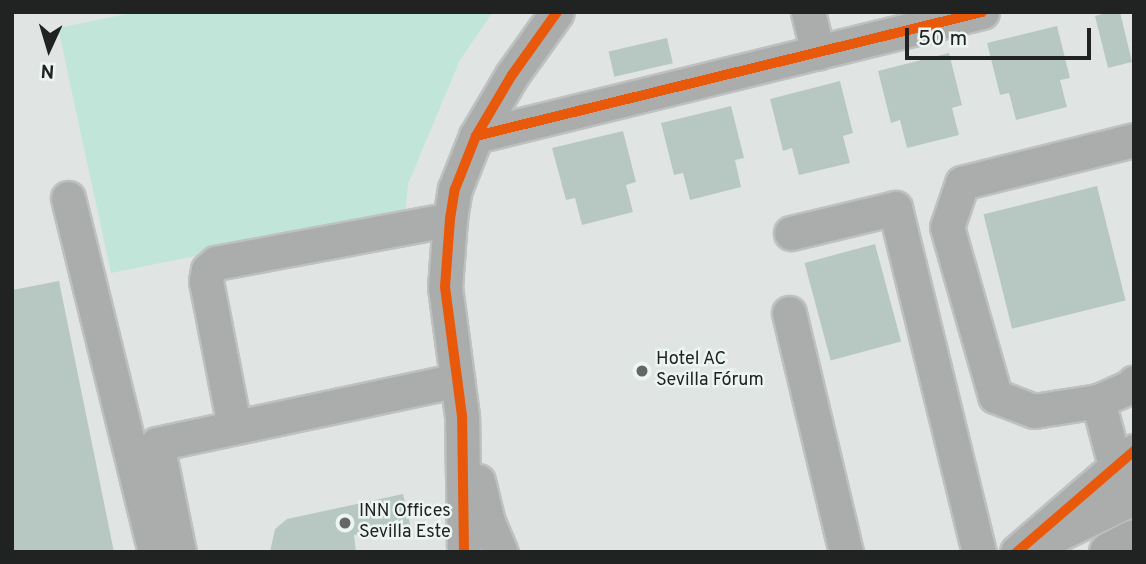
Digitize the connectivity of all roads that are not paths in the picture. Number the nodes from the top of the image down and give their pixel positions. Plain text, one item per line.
1 (557, 12) edge
2 (808, 12) edge
3 (982, 12) edge
4 (818, 52) junction
5 (512, 75) junction
6 (560, 116) junction
7 (476, 136) junction
8 (1134, 139) edge
9 (68, 198) dead end
10 (450, 219) junction
11 (791, 233) dead end
12 (789, 313) dead end
13 (457, 380) junction
14 (1134, 382) edge
15 (1098, 401) junction
16 (232, 415) dead end
17 (462, 416) junction
18 (1124, 459) edge
19 (1131, 513) edge
20 (155, 552) edge
21 (179, 552) edge
22 (464, 552) edge
23 (501, 552) edge
24 (846, 552) edge
25 (979, 552) edge
26 (1018, 552) edge
27 (1109, 552) edge

1 - 5 street
2 - 4 street
3 - 4 street
4 - 6 street
5 - 6 street
5 - 7 street
6 - 7 street
7 - 10 street
8 - 15 street
9 - 20 street
10 - 13 street
10 - 16 street
11 - 25 street
12 - 24 street
13 - 17 street
13 - 21 street
14 - 15 street
15 - 18 street
17 - 22 street
17 - 23 street
18 - 19 street
18 - 26 street
19 - 26 street
19 - 27 highway

